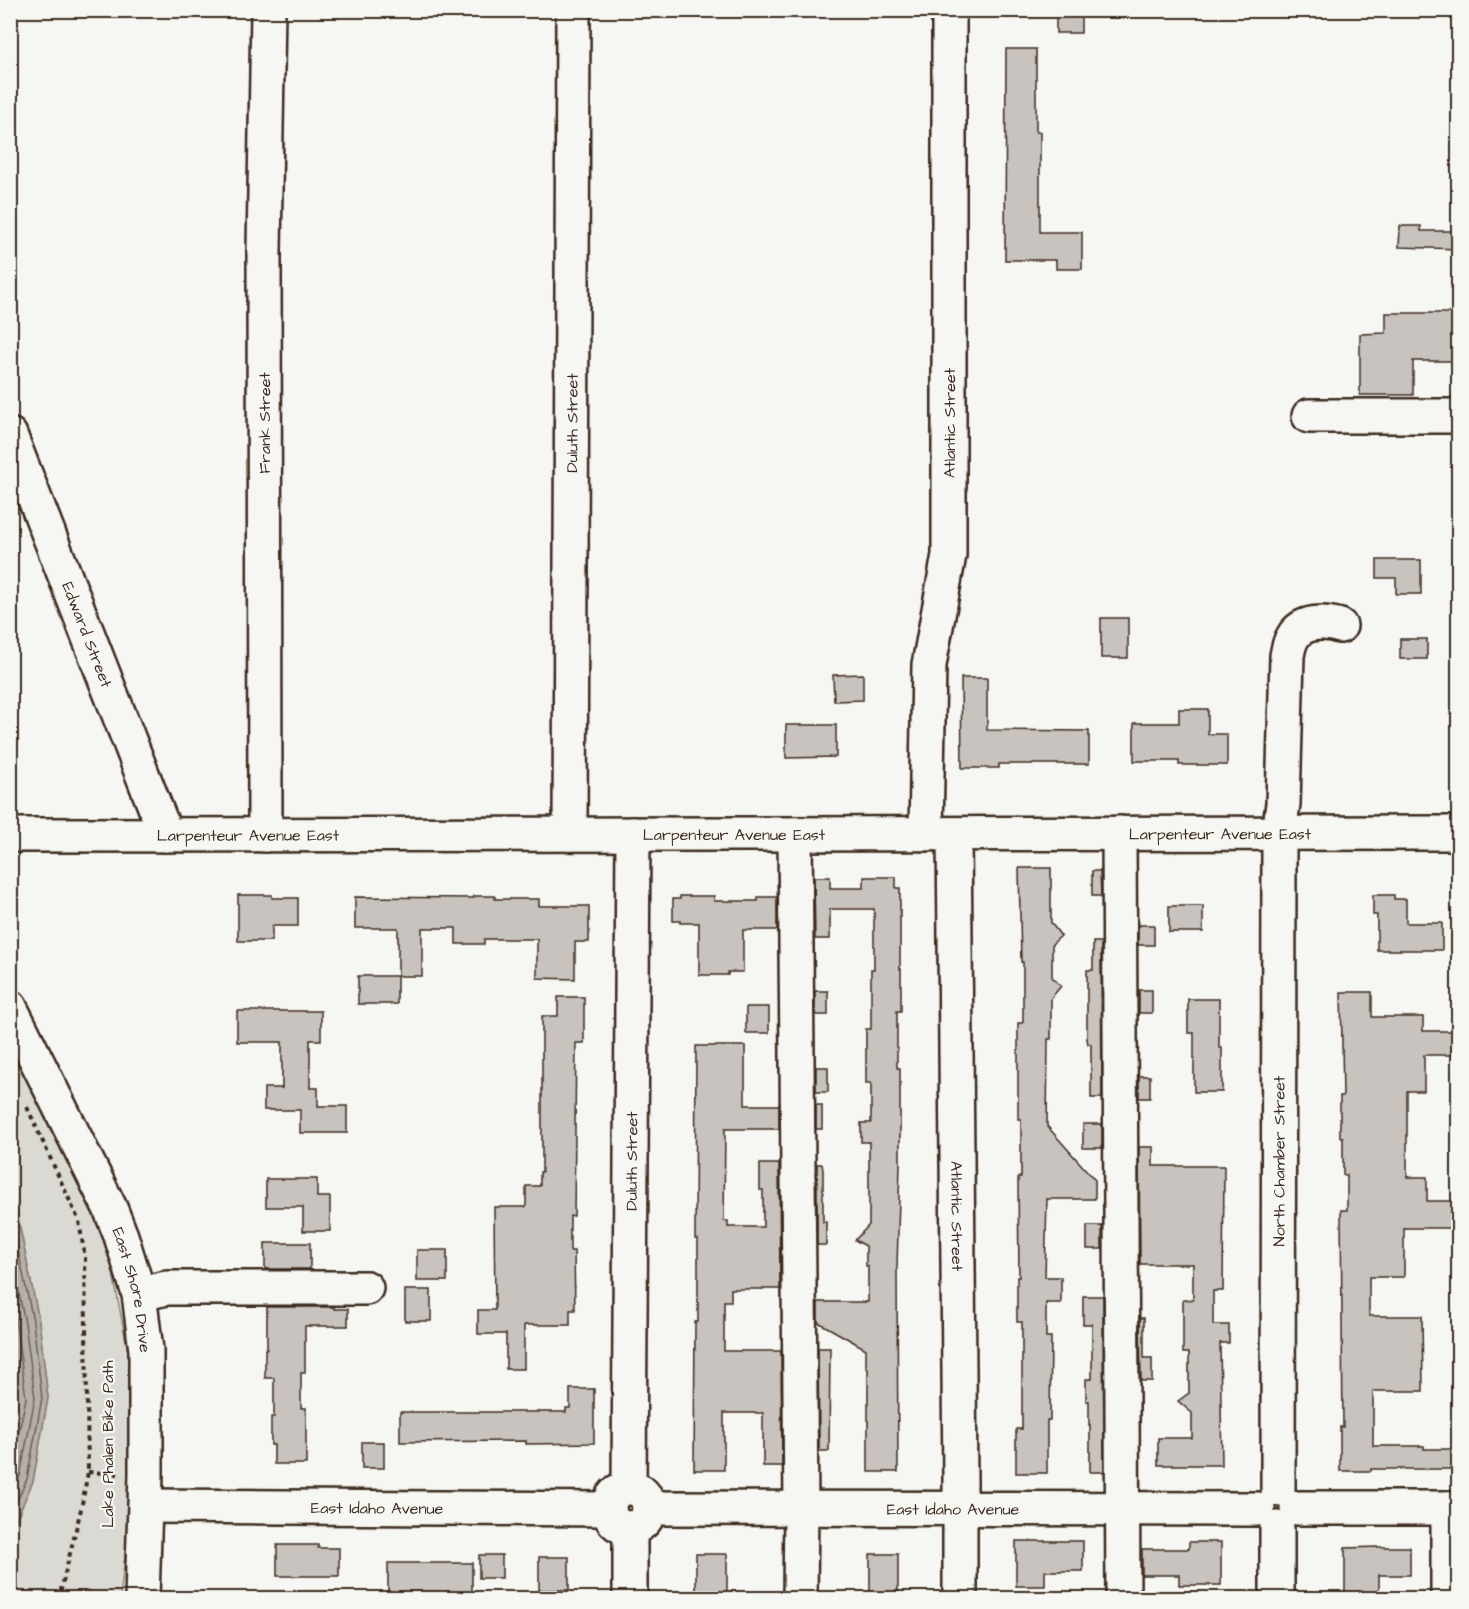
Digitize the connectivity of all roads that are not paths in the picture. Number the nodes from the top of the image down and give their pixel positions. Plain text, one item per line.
1 (268, 10) edge
2 (573, 10) edge
3 (949, 10) edge
4 (1309, 416) dead end
5 (1458, 416) edge
6 (10, 435) edge
7 (1340, 626) dead end
8 (1279, 832) junction
9 (1119, 833) junction
10 (1458, 833) edge
11 (570, 834) junction
12 (633, 834) junction
13 (795, 834) junction
14 (940, 834) junction
15 (10, 835) edge
16 (166, 835) junction
17 (265, 835) junction
18 (10, 1007) edge
19 (366, 1288) dead end
20 (139, 1294) junction
21 (145, 1506) junction
22 (629, 1508) junction
23 (801, 1508) junction
24 (960, 1508) junction
25 (1123, 1508) junction
26 (1278, 1508) junction
27 (1453, 1508) edge
28 (142, 1599) edge
29 (630, 1599) edge
30 (800, 1599) edge
31 (960, 1599) edge
32 (1123, 1599) edge
33 (1277, 1599) edge
34 (1448, 1599) edge

1 - 17 street, Frank Street
2 - 11 street, Duluth Street
3 - 14 street, Atlantic Street
4 - 5 street
6 - 16 street, Edward Street
7 - 8 street, North Chamber Street
8 - 9 street, Larpenteur Avenue East
8 - 10 street, Larpenteur Avenue East
8 - 26 street, North Chamber Street
9 - 14 street, Larpenteur Avenue East
9 - 25 street
11 - 12 street, Larpenteur Avenue East
11 - 17 street, Larpenteur Avenue East
12 - 13 street, Larpenteur Avenue East
12 - 22 street, Duluth Street
13 - 14 street, Larpenteur Avenue East
13 - 23 street
14 - 24 street, Atlantic Street
15 - 16 street, Larpenteur Avenue East
16 - 17 street, Larpenteur Avenue East
18 - 20 street, East Shore Drive
19 - 20 street
20 - 21 street, East Shore Drive
21 - 22 street, East Idaho Avenue
21 - 28 street, East Shore Drive
22 - 23 street, East Idaho Avenue
22 - 29 street, Duluth Street
23 - 24 street, East Idaho Avenue
23 - 30 street
24 - 25 street, East Idaho Avenue
24 - 31 street, Atlantic Street
25 - 26 street, East Idaho Avenue
25 - 32 street
26 - 27 street, East Idaho Avenue
26 - 33 street, North Chamber Street
27 - 34 street

